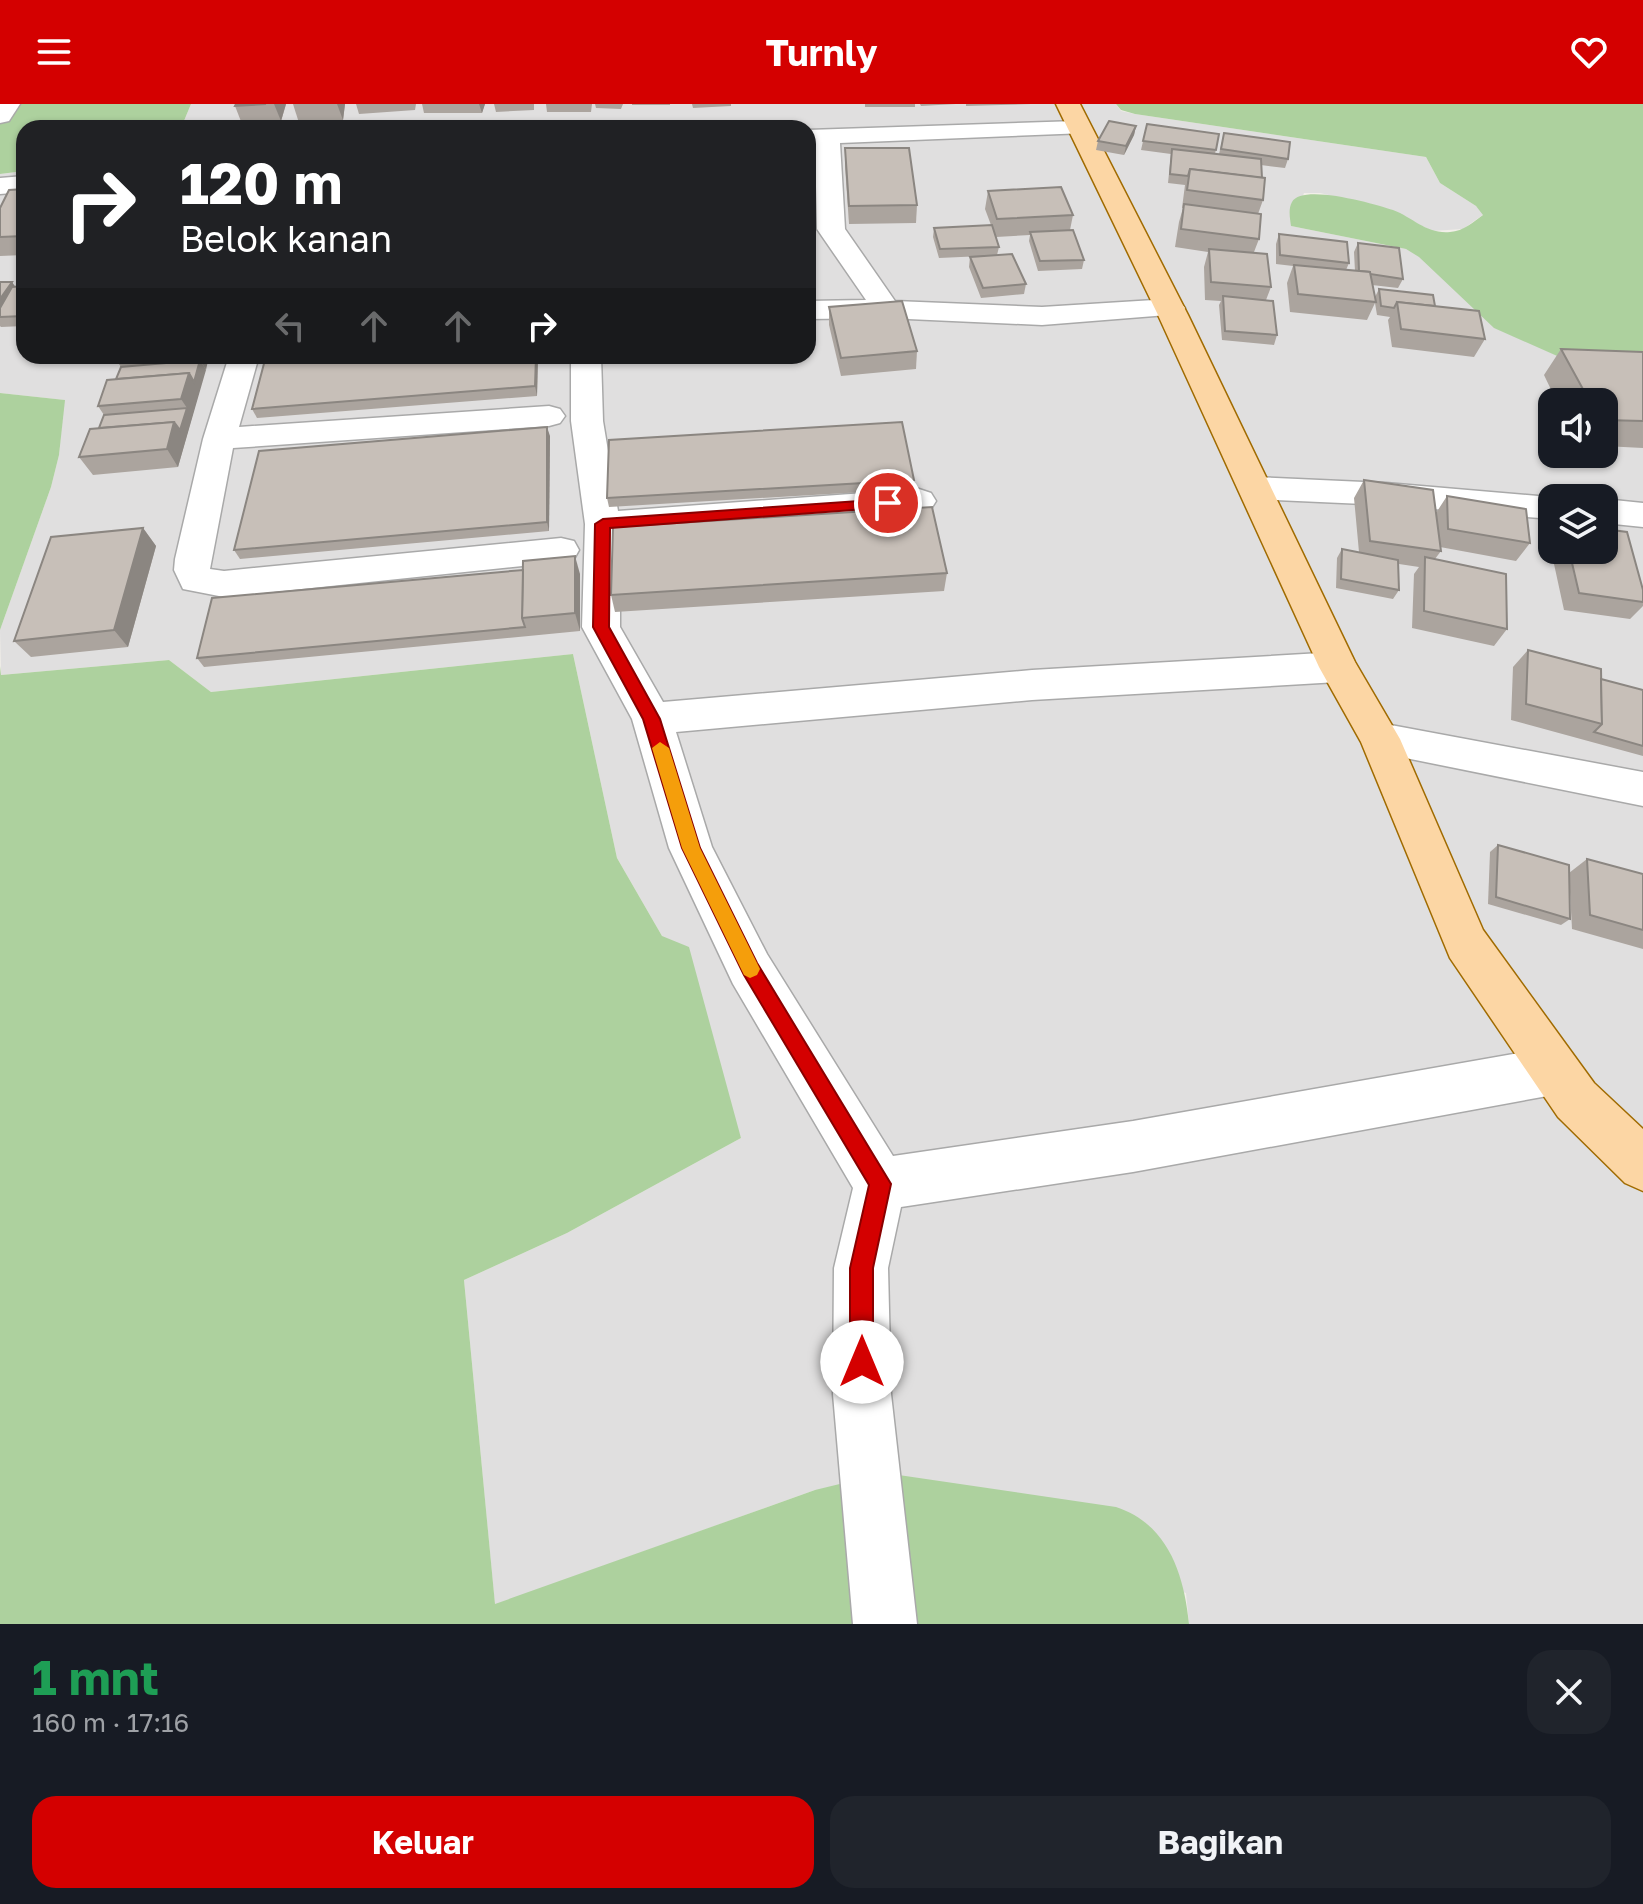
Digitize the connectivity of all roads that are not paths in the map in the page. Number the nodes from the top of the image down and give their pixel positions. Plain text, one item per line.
1 (8, 104) edge
2 (0, 116) edge
3 (1072, 116) edge
4 (816, 130) edge
5 (816, 162) edge
6 (1170, 308) junction
7 (886, 309) junction
8 (816, 310) edge
9 (242, 364) edge
10 (586, 364) edge
11 (549, 416) dead end
12 (219, 439) junction
13 (1255, 488) junction
14 (919, 501) dead end
15 (1538, 506) edge
16 (1618, 512) edge
17 (1643, 515) edge
18 (603, 524) junction
19 (561, 550) dead end
20 (1338, 667) junction
21 (652, 719) junction
22 (1380, 739) junction
23 (1643, 789) edge
24 (1553, 1071) junction
25 (1643, 1165) edge
26 (880, 1184) junction
27 (885, 1624) edge

1 - 2 street
3 - 4 street
3 - 6 main road
5 - 7 street
6 - 7 street
6 - 13 main road
7 - 8 street
9 - 12 street
10 - 18 street
11 - 12 street
12 - 19 street
13 - 15 street
13 - 20 main road
14 - 18 street
16 - 17 street
18 - 21 street
20 - 21 street
20 - 22 main road
21 - 26 street
22 - 23 street
22 - 24 main road
24 - 25 main road
24 - 26 street
26 - 27 street

